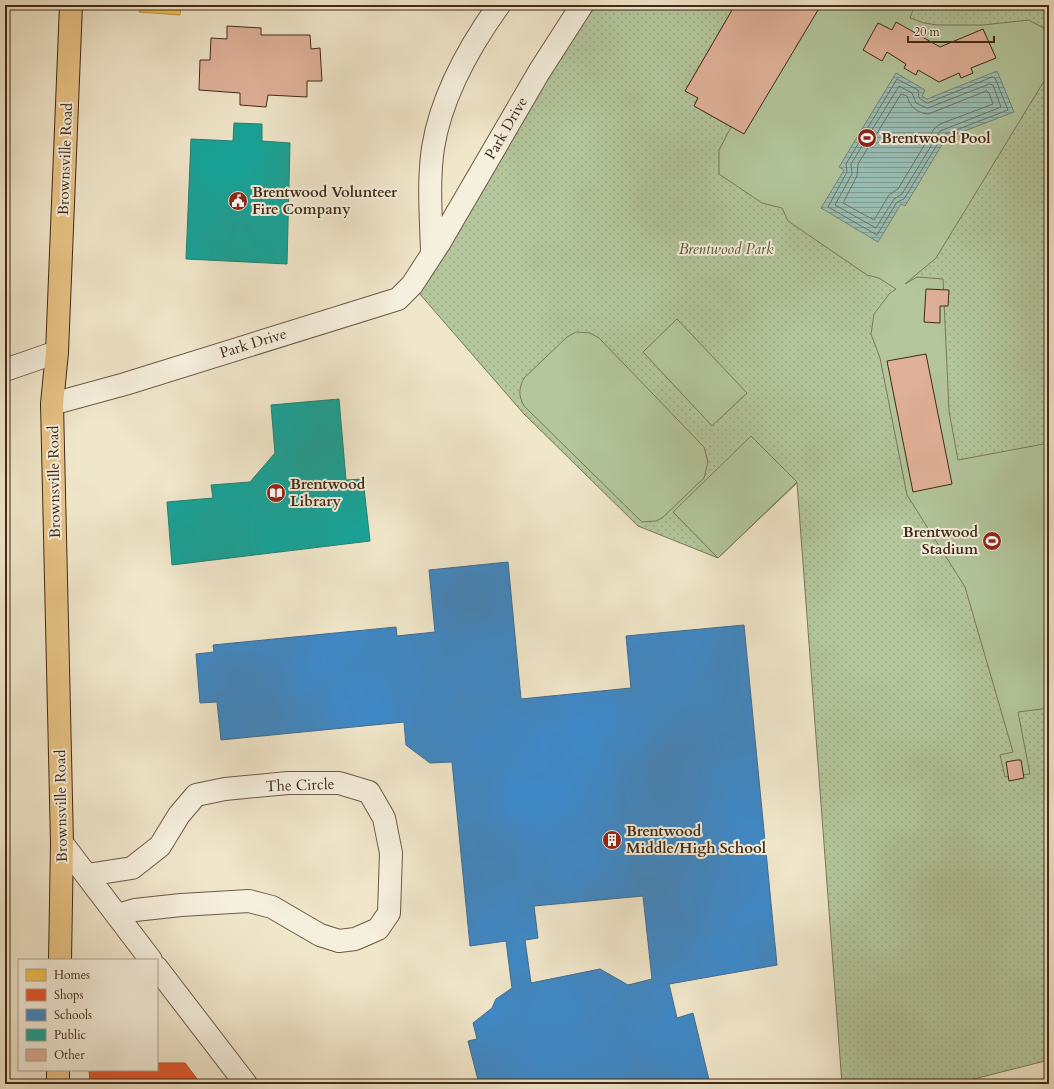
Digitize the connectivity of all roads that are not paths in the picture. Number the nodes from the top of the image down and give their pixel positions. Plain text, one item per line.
1 (71, 5) edge
2 (499, 5) edge
3 (582, 5) edge
4 (432, 252) junction
5 (57, 352) junction
6 (5, 370) edge
7 (52, 404) junction
8 (62, 843) junction
9 (87, 875) junction
10 (117, 915) junction
11 (60, 959) edge
12 (150, 959) edge
13 (158, 969) edge
14 (58, 1071) edge
15 (58, 1084) edge
16 (246, 1084) edge

1 - 5 main road, Brownsville Road
2 - 4 street
3 - 4 street, Park Drive
4 - 7 street, Park Drive
5 - 6 street
5 - 7 main road, Brownsville Road
7 - 8 main road, Brownsville Road
8 - 9 street
8 - 11 main road, Brownsville Road
9 - 10 street
9 - 10 street, The Circle
10 - 12 street
13 - 16 street
14 - 15 main road

